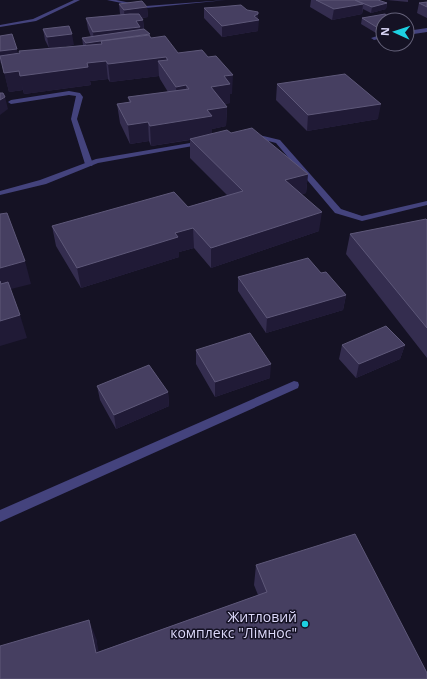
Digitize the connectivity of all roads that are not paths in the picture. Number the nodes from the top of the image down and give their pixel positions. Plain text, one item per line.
1 (78, 0) edge
2 (109, 0) edge
3 (224, 0) edge
4 (0, 26) edge
5 (427, 30) edge
6 (415, 32) edge
7 (11, 102) dead end
8 (244, 136) edge
9 (212, 141) edge
10 (88, 164) junction
11 (0, 194) edge
12 (427, 203) edge
13 (294, 386) dead end
14 (0, 516) edge

1 - 4 street
2 - 3 street
5 - 6 street
7 - 10 street
8 - 12 street
9 - 10 street
10 - 11 street
13 - 14 street

